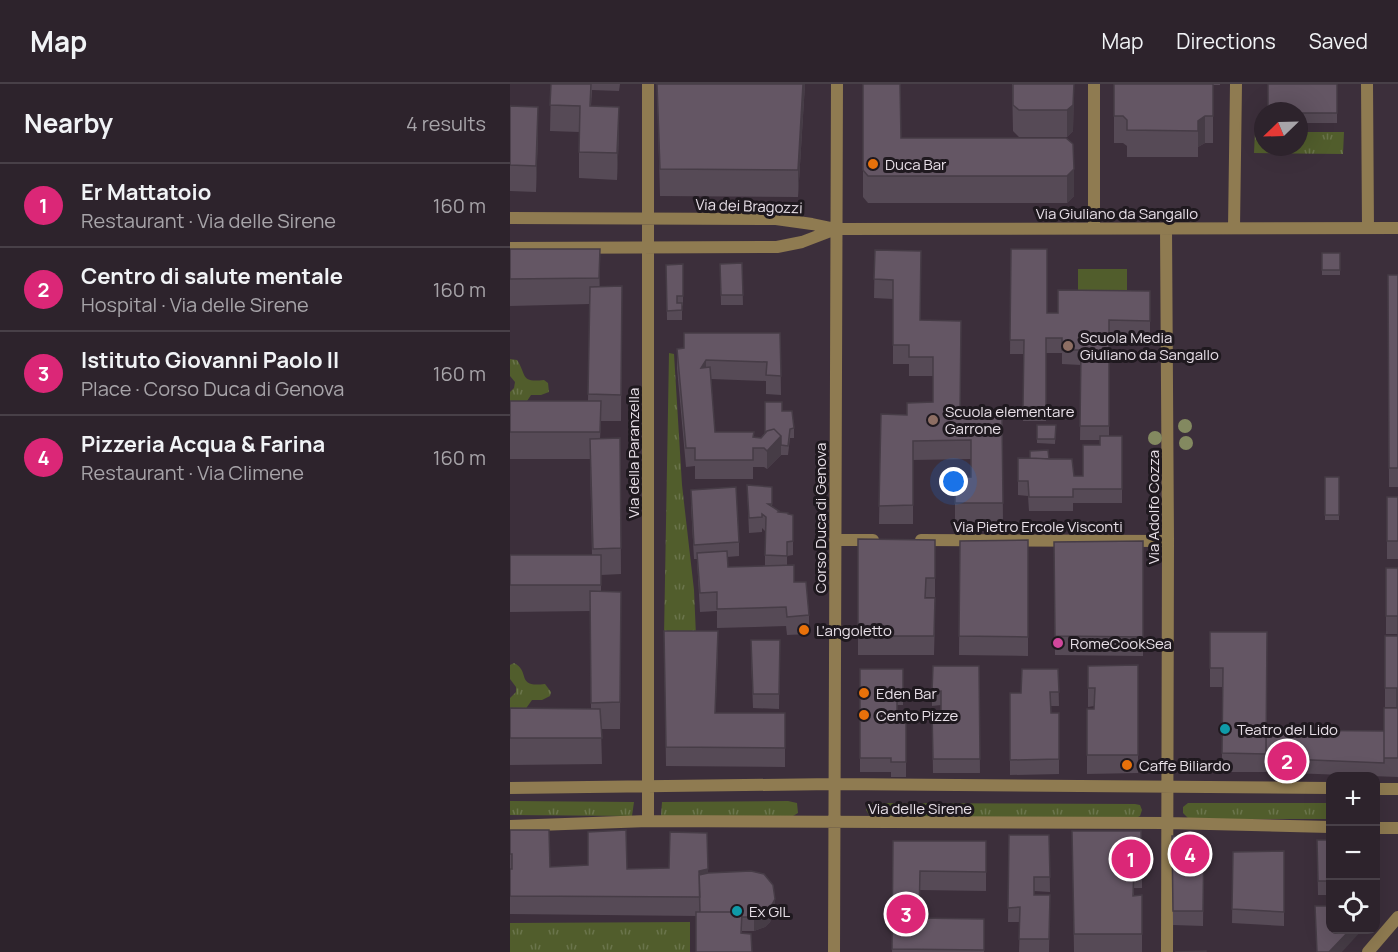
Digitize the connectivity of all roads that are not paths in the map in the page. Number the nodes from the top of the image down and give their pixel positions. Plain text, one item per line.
1 (648, 84) edge
2 (837, 84) edge
3 (1094, 84) edge
4 (1236, 84) edge
5 (1367, 84) edge
6 (510, 218) edge
7 (647, 218) junction
8 (1094, 228) junction
9 (1166, 228) junction
10 (1234, 228) junction
11 (1368, 228) junction
12 (1398, 228) edge
13 (836, 229) junction
14 (647, 247) junction
15 (510, 248) edge
16 (835, 540) junction
17 (882, 540) edge
18 (904, 540) edge
19 (1168, 541) junction
20 (835, 784) junction
21 (649, 785) junction
22 (1168, 786) junction
23 (510, 788) edge
24 (1326, 788) edge
25 (1380, 789) edge
26 (1398, 789) edge
27 (648, 821) junction
28 (834, 823) junction
29 (1168, 823) junction
30 (510, 826) edge
31 (1326, 827) edge
32 (1380, 828) edge
33 (1398, 828) edge
34 (1398, 917) edge
35 (834, 952) edge
36 (1167, 952) edge
37 (1368, 952) edge

1 - 7 street, Via della Paranzella
2 - 13 street, Corso Duca di Genova
3 - 8 street
4 - 10 street
5 - 11 street
6 - 7 street, Via dei Bragozzi
7 - 13 street, Via dei Bragozzi
7 - 14 street, Via della Paranzella
8 - 9 street, Via Giuliano da Sangallo
8 - 13 street, Via Giuliano da Sangallo
9 - 10 street, Via Giuliano da Sangallo
9 - 19 street, Via Adolfo Cozza
10 - 11 street, Via Giuliano da Sangallo
11 - 12 street, Via Giuliano da Sangallo
13 - 14 street
13 - 16 street, Corso Duca di Genova
14 - 15 street
14 - 21 street, Via della Paranzella
16 - 17 street
16 - 20 street, Corso Duca di Genova
18 - 19 street, Via Pietro Ercole Visconti
19 - 22 street, Via Adolfo Cozza
20 - 21 street, Via delle Sirene
20 - 22 street, Via delle Sirene
20 - 28 street, Corso Duca di Genova
21 - 23 street, Via delle Sirene
21 - 27 street, Via della Paranzella
22 - 24 street, Via delle Sirene
22 - 29 street, Via Adolfo Cozza
25 - 26 street
27 - 28 street, Via delle Sirene
27 - 30 street, Via delle Sirene
28 - 29 street, Via delle Sirene
28 - 35 street, Corso Duca di Genova
29 - 31 street, Via delle Sirene
29 - 36 street, Via Adolfo Cozza
32 - 33 street
34 - 37 street

